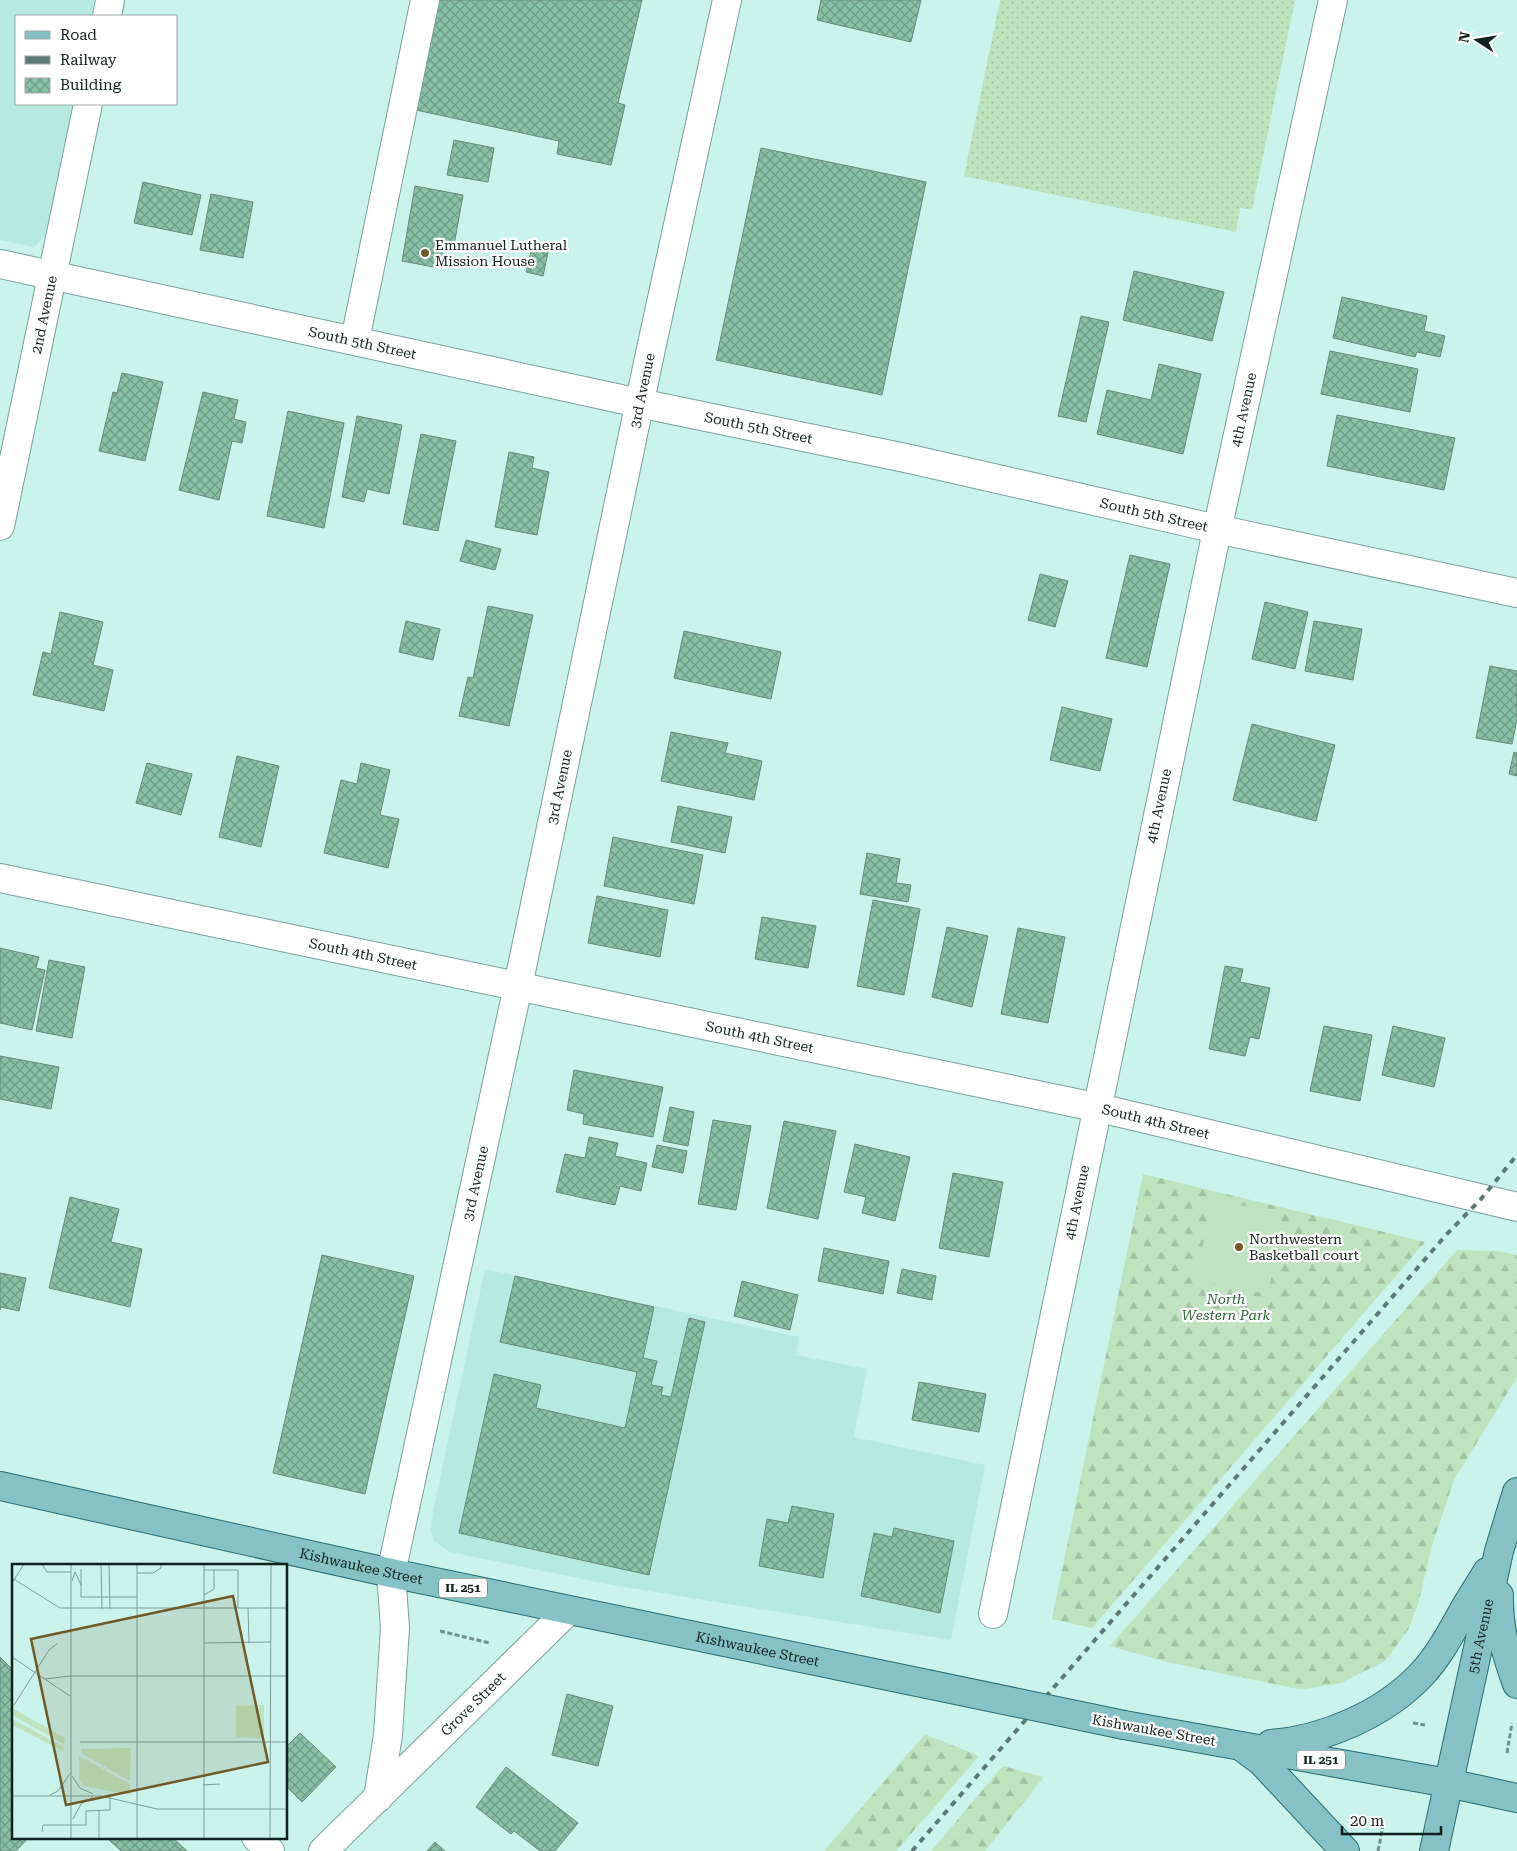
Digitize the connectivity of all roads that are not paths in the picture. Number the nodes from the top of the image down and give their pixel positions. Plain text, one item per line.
1 (110, 0) edge
2 (424, 0) edge
3 (727, 0) edge
4 (1333, 0) edge
5 (107, 15) edge
6 (88, 105) edge
7 (0, 264) edge
8 (53, 275) junction
9 (355, 340) junction
10 (639, 403) junction
11 (0, 526) edge
12 (1218, 529) junction
13 (1517, 593) edge
14 (0, 878) edge
15 (518, 986) junction
16 (1095, 1107) junction
17 (1517, 1207) edge
18 (0, 1486) edge
19 (1517, 1492) edge
20 (1499, 1551) junction
21 (392, 1573) junction
22 (568, 1611) junction
23 (992, 1614) dead end
24 (1517, 1684) edge
25 (1238, 1745) junction
26 (1448, 1783) junction
27 (378, 1798) junction
28 (1517, 1798) edge
29 (257, 1838) edge
30 (270, 1851) edge
31 (323, 1851) edge
32 (1345, 1851) edge
33 (1434, 1851) edge

1 - 5 street
2 - 9 street
3 - 10 street, 3rd Avenue
4 - 12 street, 4th Avenue
6 - 8 street, 2nd Avenue
7 - 8 street, South 5th Street
8 - 9 street, South 5th Street
8 - 11 street, 2nd Avenue
9 - 10 street, South 5th Street
10 - 12 street, South 5th Street
10 - 15 street, 3rd Avenue
12 - 13 street, South 5th Street
12 - 16 street, 4th Avenue
14 - 15 street, South 4th Street
15 - 16 street, South 4th Street
15 - 21 street, 3rd Avenue
16 - 17 street, South 4th Street
16 - 23 street, 4th Avenue
18 - 21 main road, Kishwaukee Street / IL 251
19 - 20 main road, 5th Avenue
20 - 24 main road
20 - 25 main road
20 - 26 main road, 5th Avenue
21 - 22 main road, Kishwaukee Street / IL 251
21 - 27 street
22 - 25 main road, Kishwaukee Street / IL 251, bridge
22 - 27 street, Grove Street
25 - 26 main road, Kishwaukee Street / IL 251
25 - 32 main road
26 - 28 main road, Kishwaukee Street / IL 251
26 - 33 main road, 5th Avenue
27 - 31 street, Grove Street
29 - 30 street

